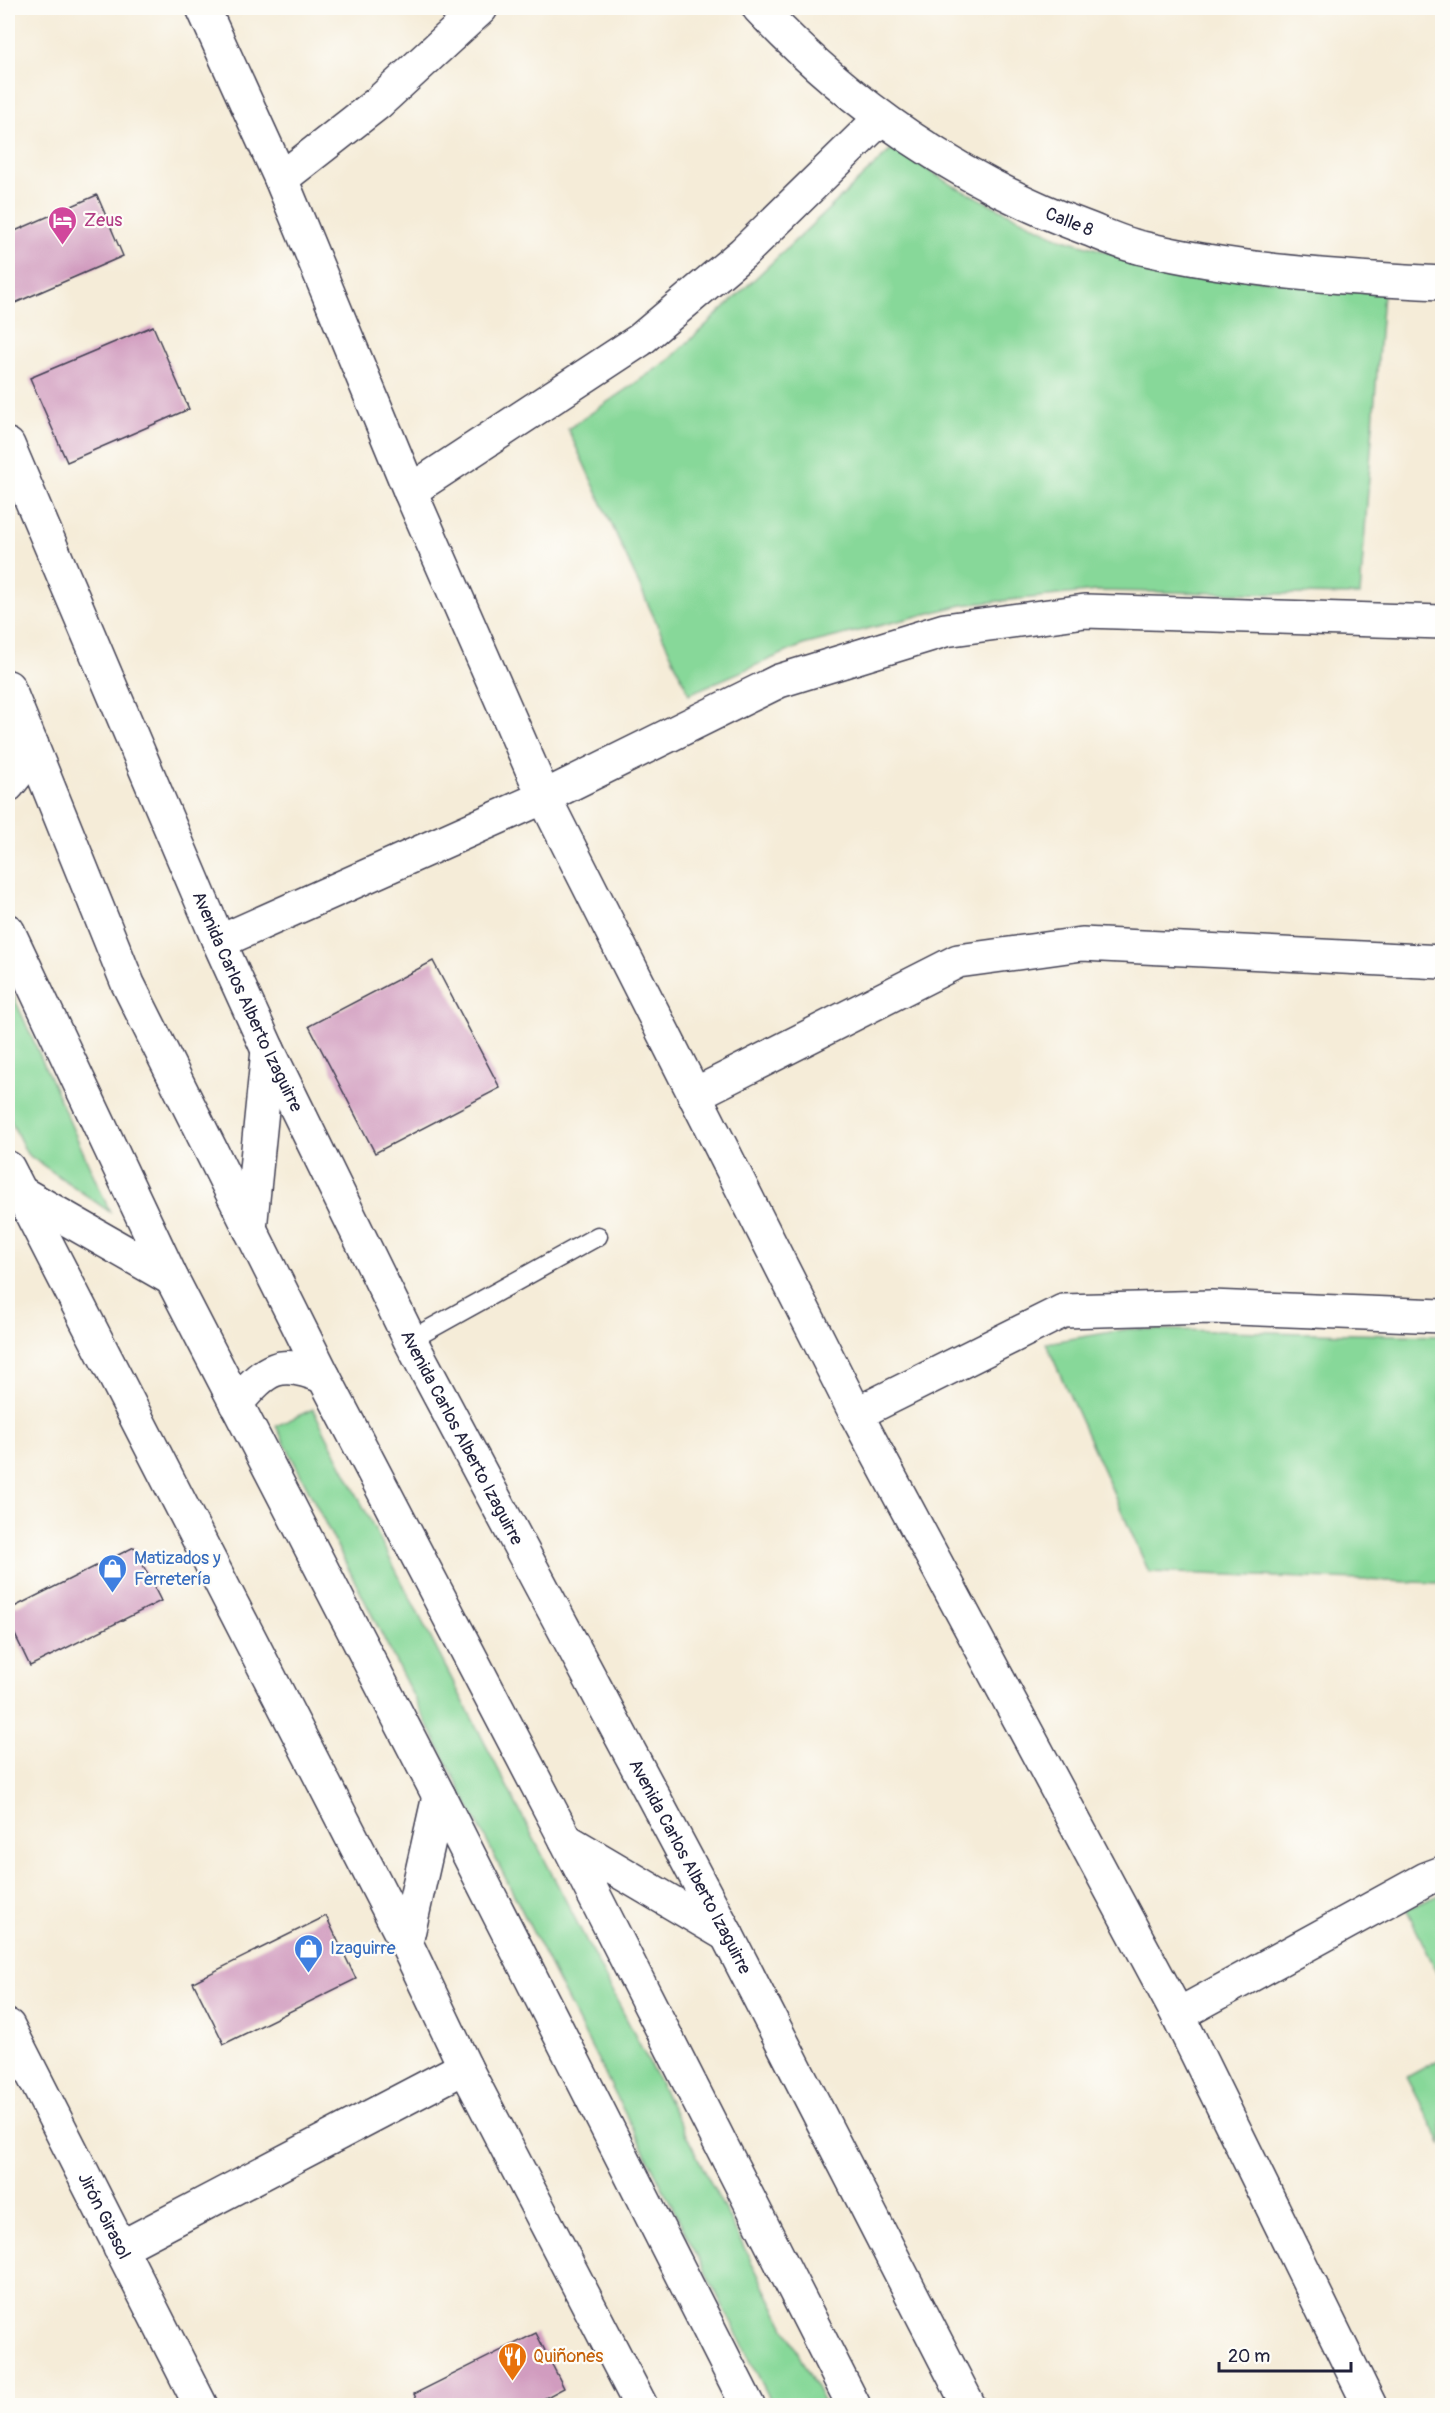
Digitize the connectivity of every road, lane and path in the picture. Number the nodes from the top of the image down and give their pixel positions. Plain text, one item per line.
1 (203, 8) edge
2 (481, 8) edge
3 (759, 8) edge
4 (880, 119) junction
5 (281, 179) junction
6 (1443, 283) edge
7 (8, 445) edge
8 (410, 491) junction
9 (1443, 622) edge
10 (8, 687) edge
11 (32, 745) junction
12 (8, 785) edge
13 (544, 797) junction
14 (8, 931) edge
15 (219, 942) junction
16 (1443, 962) edge
17 (268, 1050) junction
18 (694, 1095) junction
19 (13, 1179) edge
20 (250, 1230) junction
21 (598, 1236) dead end
22 (172, 1279) junction
23 (1443, 1316) edge
24 (410, 1340) junction
25 (324, 1377) junction
26 (236, 1404) junction
27 (856, 1414) junction
28 (440, 1796) junction
29 (566, 1840) junction
30 (1443, 1873) edge
31 (727, 1935) junction
32 (406, 1943) junction
33 (1178, 2014) junction
34 (8, 2026) edge
35 (465, 2067) junction
36 (120, 2248) junction
37 (201, 2406) edge
38 (641, 2406) edge
39 (748, 2406) edge
40 (854, 2406) edge
41 (969, 2406) edge
42 (1370, 2406) edge

1 - 5 street
2 - 5 street
3 - 4 street, Calle 8
4 - 6 street, Calle 8
4 - 8 street
5 - 8 street
7 - 15 street, Avenida Carlos Alberto Izaguirre
8 - 13 street
9 - 13 street
10 - 11 street
11 - 12 street
11 - 20 street
13 - 15 street
13 - 18 street
14 - 22 street
15 - 17 street, Avenida Carlos Alberto Izaguirre
16 - 18 street
17 - 20 street
17 - 24 street, Avenida Carlos Alberto Izaguirre
18 - 27 street
19 - 22 street
19 - 32 street
20 - 25 street
21 - 24 lane
22 - 26 street
23 - 27 street
24 - 31 street, Avenida Carlos Alberto Izaguirre
25 - 26 street
25 - 29 street
26 - 28 street
27 - 33 street
28 - 32 street
28 - 39 street
29 - 31 street
29 - 40 street
30 - 33 street
31 - 41 street, Avenida Carlos Alberto Izaguirre
32 - 35 street
33 - 42 street
34 - 36 street, Jirón Girasol
35 - 36 street
35 - 38 street
36 - 37 street, Jirón Girasol

